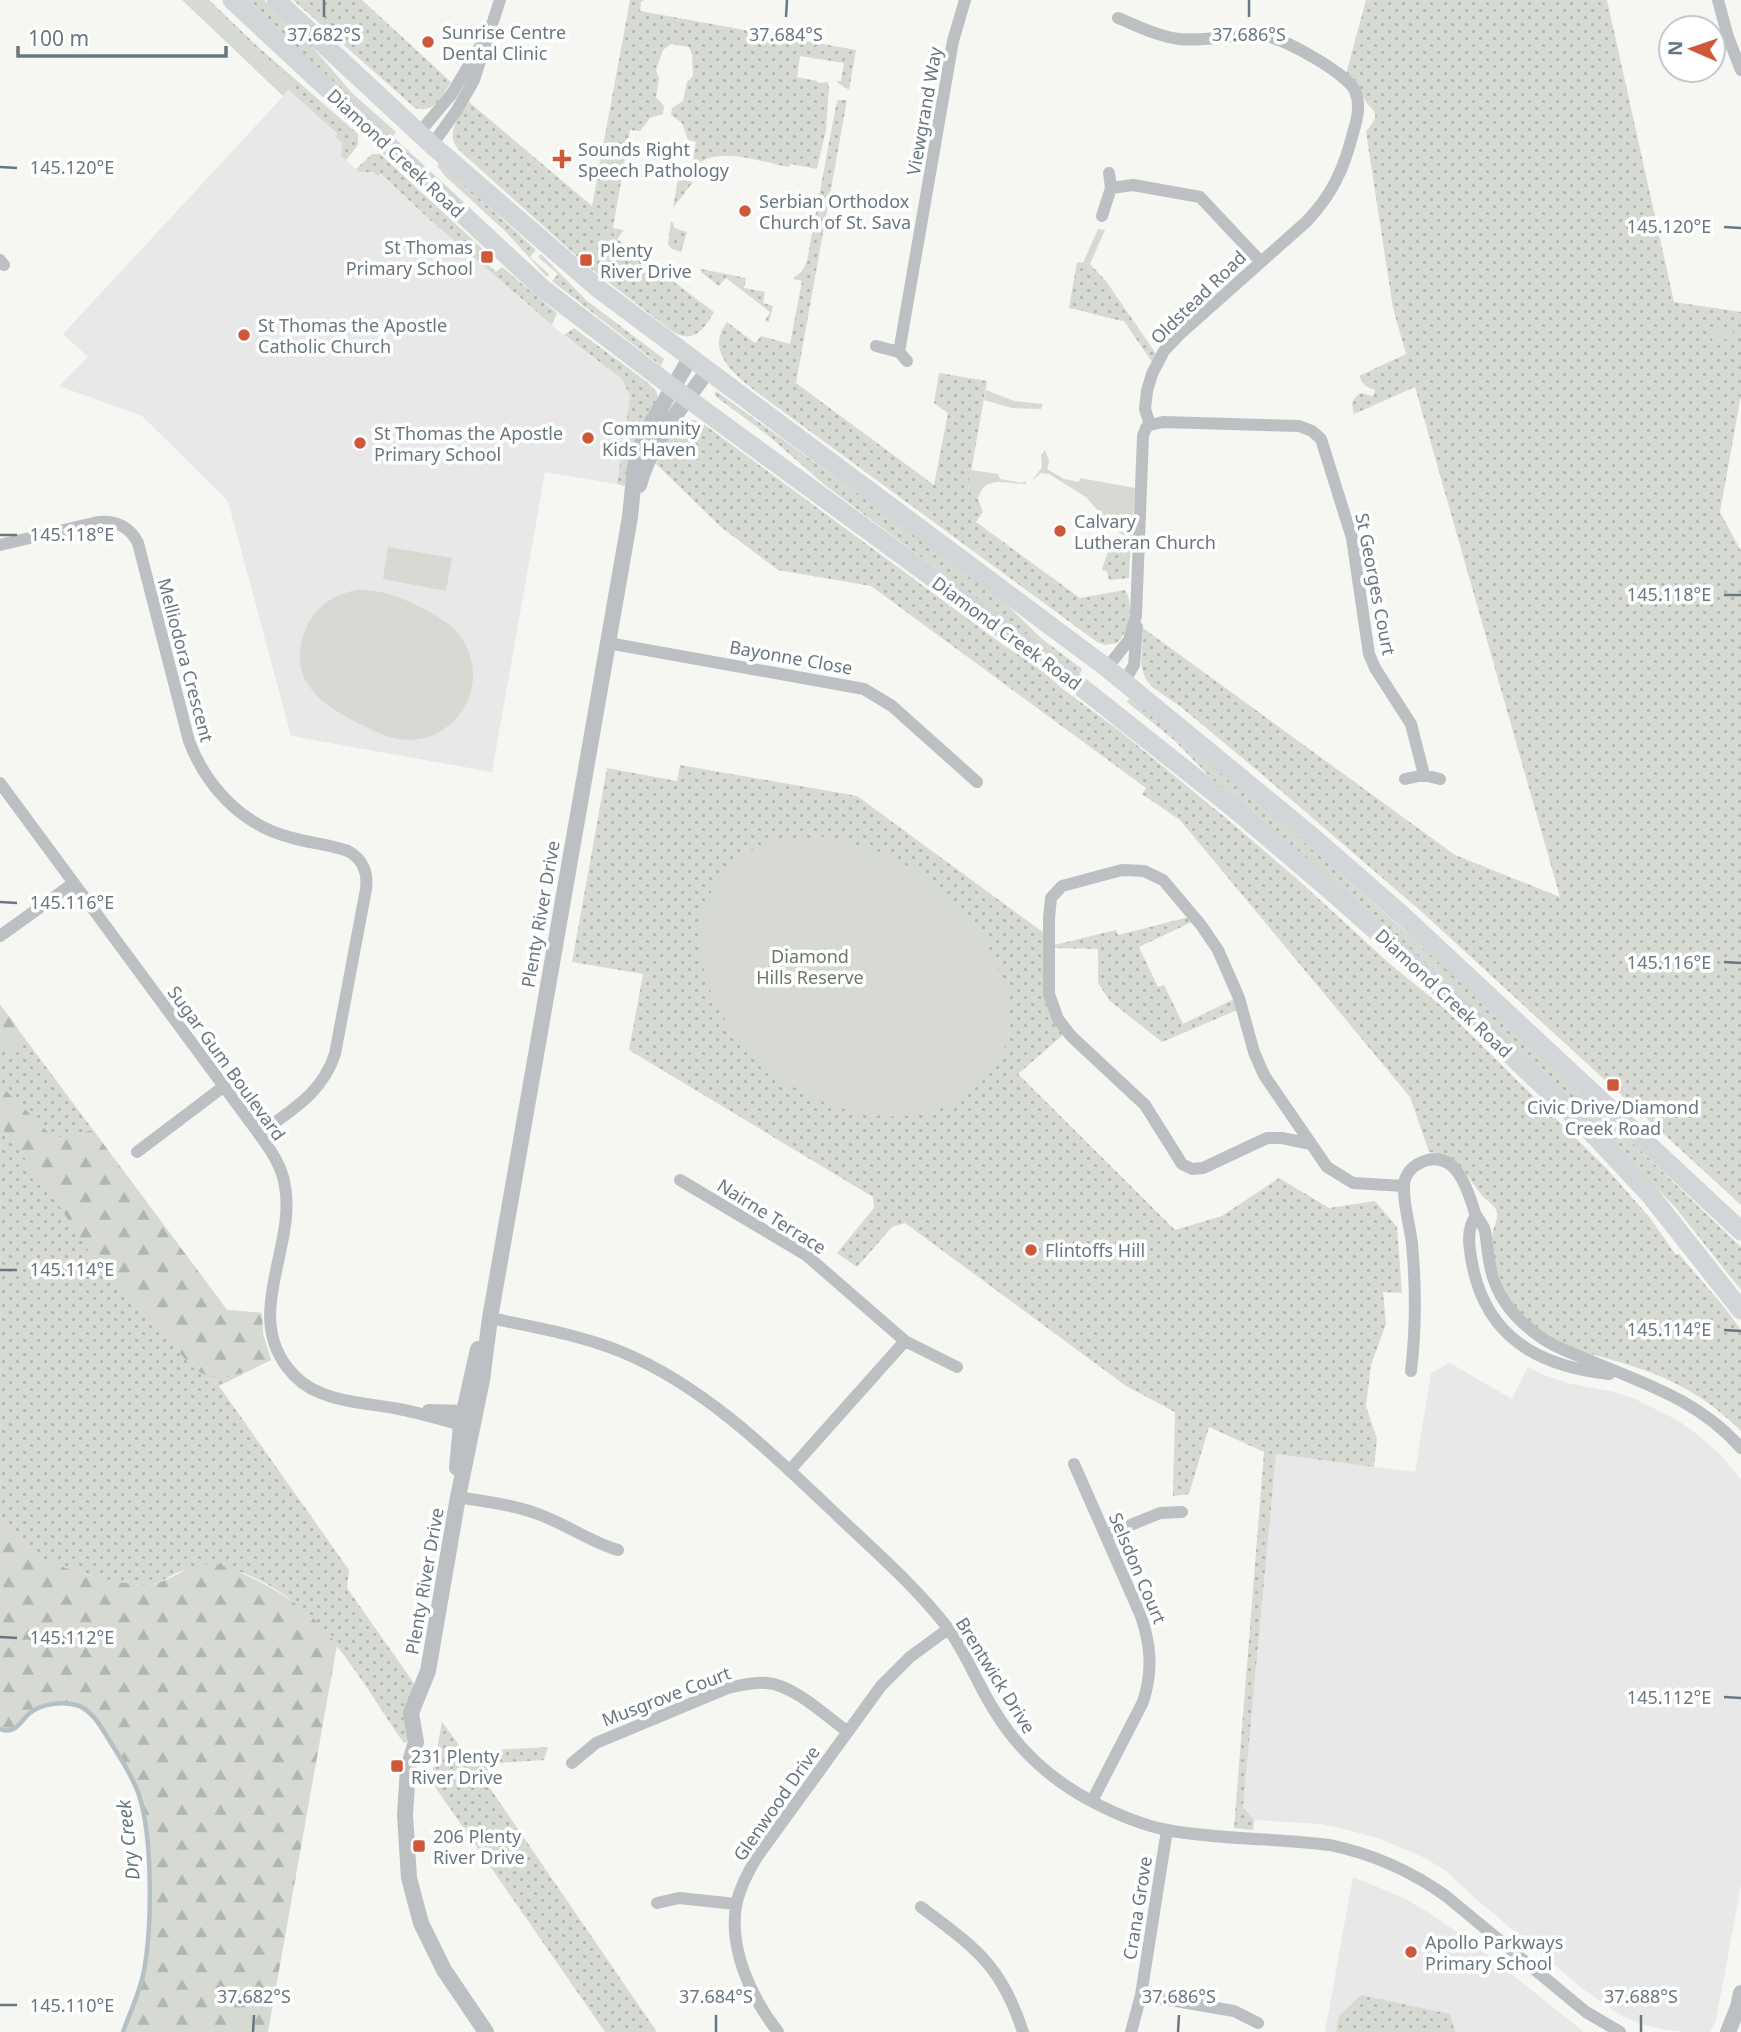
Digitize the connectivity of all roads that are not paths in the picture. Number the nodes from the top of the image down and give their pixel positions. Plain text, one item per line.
1 (232, 0) edge
2 (275, 0) edge
3 (500, 0) edge
4 (965, 0) edge
5 (1718, 0) edge
6 (1118, 18) dead end
7 (1741, 70) edge
8 (425, 139) junction
9 (407, 162) junction
10 (1109, 173) dead end
11 (1111, 188) junction
12 (1102, 216) dead end
13 (1261, 261) junction
14 (876, 346) dead end
15 (691, 357) junction
16 (708, 370) junction
17 (680, 393) junction
18 (1150, 425) junction
19 (0, 545) edge
20 (1136, 616) junction
21 (608, 643) junction
22 (1107, 668) junction
23 (1124, 682) junction
24 (1096, 698) junction
25 (1424, 775) junction
26 (1405, 779) dead end
27 (1440, 779) dead end
28 (977, 782) dead end
29 (0, 783) edge
30 (74, 883) junction
31 (0, 936) edge
32 (223, 1087) junction
33 (259, 1134) junction
34 (1311, 1144) junction
35 (137, 1152) dead end
36 (680, 1180) dead end
37 (1404, 1186) junction
38 (1476, 1216) junction
39 (1741, 1231) edge
40 (1741, 1310) edge
41 (490, 1318) junction
42 (905, 1341) junction
43 (957, 1367) dead end
44 (1411, 1371) dead end
45 (1624, 1375) junction
46 (467, 1418) junction
47 (1741, 1448) edge
48 (1074, 1464) dead end
49 (790, 1471) junction
50 (458, 1497) junction
51 (1182, 1511) dead end
52 (1106, 1535) junction
53 (618, 1550) dead end
54 (948, 1629) junction
55 (848, 1732) junction
56 (572, 1763) dead end
57 (1092, 1801) junction
58 (1167, 1830) junction
59 (657, 1903) dead end
60 (737, 1904) junction
61 (921, 1906) dead end
62 (1141, 1995) junction
63 (1740, 2000) edge
64 (1258, 2022) dead end
65 (1741, 2027) edge
66 (486, 2032) edge
67 (778, 2032) edge
68 (1023, 2032) edge
69 (1131, 2032) edge
70 (1620, 2032) edge
71 (1728, 2032) edge

1 - 9 main road, Diamond Creek Road
2 - 8 main road, Diamond Creek Road
3 - 8 street
4 - 14 street, Viewgrand Way
5 - 7 street
6 - 13 street, Oldstead Road
8 - 9 main road
8 - 15 main road, Diamond Creek Road
9 - 17 main road, Diamond Creek Road
10 - 11 street
11 - 12 street
11 - 13 street
13 - 18 street, Oldstead Road
15 - 16 main road, Diamond Creek Road
15 - 17 street, Plenty River Drive
16 - 17 street, Plenty River Drive
16 - 22 main road, Diamond Creek Road
17 - 21 street, Plenty River Drive
17 - 24 main road, Diamond Creek Road
18 - 20 street, Oldstead Road
18 - 25 street, St Georges Court
19 - 33 street, Melliodora Crescent
20 - 22 street, Oldstead Road
20 - 23 street, Oldstead Road
21 - 28 street, Bayonne Close
21 - 41 street, Plenty River Drive
22 - 23 main road, Diamond Creek Road
22 - 24 main road
23 - 24 main road
23 - 39 main road, Diamond Creek Road
24 - 40 main road, Diamond Creek Road
25 - 26 street
25 - 27 street
29 - 30 street, Sugar Gum Boulevard
30 - 31 street
30 - 32 street, Sugar Gum Boulevard
32 - 33 street, Sugar Gum Boulevard
32 - 35 street
33 - 46 street, Sugar Gum Boulevard
34 - 34 street
34 - 37 street
36 - 42 street, Nairne Terrace
37 - 38 street
37 - 44 street
38 - 45 street
38 - 45 street
41 - 46 street, Plenty River Drive
41 - 49 street, Brentwick Drive
42 - 43 street, Nairne Terrace
42 - 49 street
45 - 47 street
46 - 50 street, Plenty River Drive
48 - 52 street, Selsdon Court
49 - 54 street, Brentwick Drive
50 - 53 street
50 - 66 street, Plenty River Drive
51 - 52 street
52 - 57 street, Selsdon Court
54 - 55 street, Glenwood Drive
54 - 57 street, Brentwick Drive
55 - 56 street, Musgrove Court
55 - 60 street, Glenwood Drive
57 - 58 street, Brentwick Drive
58 - 62 street, Crana Grove
58 - 70 street, Brentwick Drive
59 - 60 street
60 - 67 street, Glenwood Drive
61 - 68 street
62 - 64 street
62 - 69 street, Crana Grove
63 - 65 street
63 - 71 street

